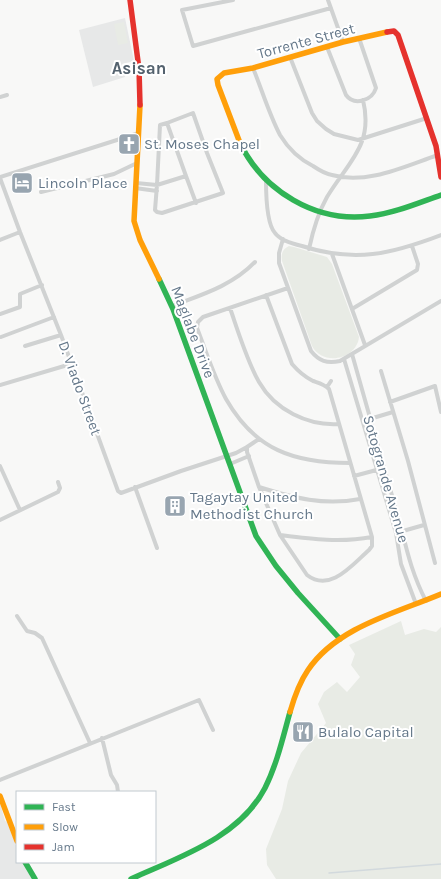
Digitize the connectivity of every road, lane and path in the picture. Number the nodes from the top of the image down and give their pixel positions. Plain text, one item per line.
1 (130, 0) edge
2 (233, 0) edge
3 (328, 0) edge
4 (331, 8) junction
5 (359, 38) junction
6 (343, 42) junction
7 (327, 47) junction
8 (290, 57) junction
9 (253, 68) junction
10 (7, 95) dead end
11 (0, 97) edge
12 (363, 100) junction
13 (427, 118) junction
14 (167, 123) junction
15 (139, 133) junction
16 (363, 139) junction
17 (438, 155) junction
18 (137, 163) junction
19 (186, 176) junction
20 (0, 177) edge
21 (340, 177) junction
22 (441, 177) edge
23 (266, 180) junction
24 (157, 185) junction
25 (135, 186) junction
26 (157, 191) junction
27 (41, 192) dead end
28 (441, 196) edge
29 (196, 203) junction
30 (319, 212) junction
31 (20, 232) junction
32 (441, 235) edge
33 (284, 239) junction
34 (0, 240) edge
35 (412, 246) junction
36 (309, 249) junction
37 (332, 254) junction
38 (255, 262) dead end
39 (42, 285) junction
40 (288, 288) junction
41 (266, 295) junction
42 (441, 301) edge
43 (172, 306) junction
44 (230, 308) junction
45 (352, 309) junction
46 (0, 314) edge
47 (54, 317) junction
48 (61, 335) junction
49 (1, 337) edge
50 (25, 346) dead end
51 (365, 346) junction
52 (352, 354) junction
53 (344, 359) junction
54 (71, 364) junction
55 (381, 371) dead end
56 (331, 381) dead end
57 (0, 385) edge
58 (327, 386) junction
59 (390, 402) junction
60 (393, 412) junction
61 (441, 412) edge
62 (369, 419) junction
63 (362, 421) junction
64 (339, 424) junction
65 (259, 439) junction
66 (247, 447) junction
67 (226, 456) junction
68 (248, 456) junction
69 (350, 462) junction
70 (230, 464) junction
71 (0, 466) edge
72 (384, 468) junction
73 (377, 470) junction
74 (354, 476) junction
75 (5, 478) junction
76 (0, 480) edge
77 (58, 482) dead end
78 (135, 487) junction
79 (259, 487) junction
80 (360, 499) junction
81 (20, 510) junction
82 (0, 520) edge
83 (424, 525) junction
84 (402, 531) junction
85 (396, 533) junction
86 (280, 535) junction
87 (372, 537) junction
88 (157, 548) dead end
89 (408, 556) junction
90 (400, 558) junction
91 (435, 563) dead end
92 (411, 567) junction
93 (403, 570) junction
94 (441, 594) edge
95 (426, 601) junction
96 (416, 604) junction
97 (17, 616) dead end
98 (340, 639) junction
99 (213, 730) dead end
100 (102, 738) junction
101 (90, 743) junction
102 (0, 780) edge
103 (118, 791) edge
104 (0, 796) edge
105 (16, 838) edge
106 (26, 863) edge
107 (35, 879) edge
108 (131, 879) edge

1 - 15 main road, Maglabe Drive
2 - 4 street
3 - 4 street
4 - 6 street
5 - 6 main road, Torrente Street
5 - 12 street
5 - 13 main road, Torrente Street
6 - 7 main road, Torrente Street
7 - 8 main road, Torrente Street
7 - 12 street
8 - 9 main road, Torrente Street
8 - 16 street
9 - 21 street
9 - 23 main road, Torrente Street
10 - 11 street
12 - 16 street
13 - 16 street
13 - 17 main road
14 - 19 street
14 - 24 street
14 - 29 street
15 - 18 main road, Maglabe Drive
15 - 20 street
16 - 21 street
17 - 21 street
17 - 22 main road
18 - 25 main road, Maglabe Drive
18 - 27 street
19 - 24 street
19 - 29 street
20 - 31 street, D. Viado Street
21 - 30 street
23 - 30 main road
23 - 33 street
24 - 25 street
24 - 26 street
25 - 26 street
25 - 43 main road, Maglabe Drive
26 - 29 street
28 - 30 main road
30 - 36 street
31 - 34 street
31 - 39 street, D. Viado Street
32 - 35 street
33 - 36 street
33 - 40 street
35 - 37 street
35 - 45 street
36 - 37 street
37 - 45 street
38 - 43 street
39 - 46 street
39 - 47 street, D. Viado Street
40 - 41 street
40 - 53 street
41 - 44 street
41 - 58 street
42 - 51 street
43 - 67 main road, Maglabe Drive
44 - 64 street
44 - 65 street
45 - 51 street
47 - 48 street, D. Viado Street
47 - 49 street
48 - 50 street
48 - 54 street, D. Viado Street
51 - 52 street
52 - 53 street
52 - 62 street, Sotogrande Avenue
53 - 63 street, Sotogrande Avenue
54 - 57 street
54 - 78 street, D. Viado Street
55 - 59 street
56 - 58 street
58 - 64 street
59 - 60 street
59 - 61 street
60 - 62 street
60 - 83 street
62 - 63 street
62 - 72 street, Sotogrande Avenue
63 - 73 street, Sotogrande Avenue
64 - 69 street
65 - 66 street, D. Viado Street
65 - 69 street
66 - 67 street, D. Viado Street
66 - 68 street
67 - 70 main road, Maglabe Drive
67 - 78 street, D. Viado Street
68 - 70 street
68 - 79 street
69 - 74 street
70 - 98 main road, Maglabe Drive
71 - 75 street
72 - 73 street
72 - 84 street, Sotogrande Avenue
73 - 74 street
73 - 85 street, Sotogrande Avenue
74 - 80 street
75 - 76 street
75 - 81 street
77 - 81 street
78 - 88 street
79 - 80 street
79 - 86 street
80 - 87 street
81 - 82 street
83 - 84 street
83 - 91 street
84 - 85 street
84 - 89 street, Sotogrande Avenue
85 - 90 street, Sotogrande Avenue
86 - 87 street
86 - 87 street
89 - 90 street
89 - 92 street, Sotogrande Avenue
90 - 93 street, Sotogrande Avenue
92 - 93 street
92 - 95 street, Sotogrande Avenue
93 - 96 street, Sotogrande Avenue
94 - 95 main road
95 - 96 main road
96 - 98 main road
97 - 101 street
98 - 108 main road
99 - 100 street
100 - 101 street
100 - 103 street
101 - 102 street
104 - 105 main road
106 - 107 main road

